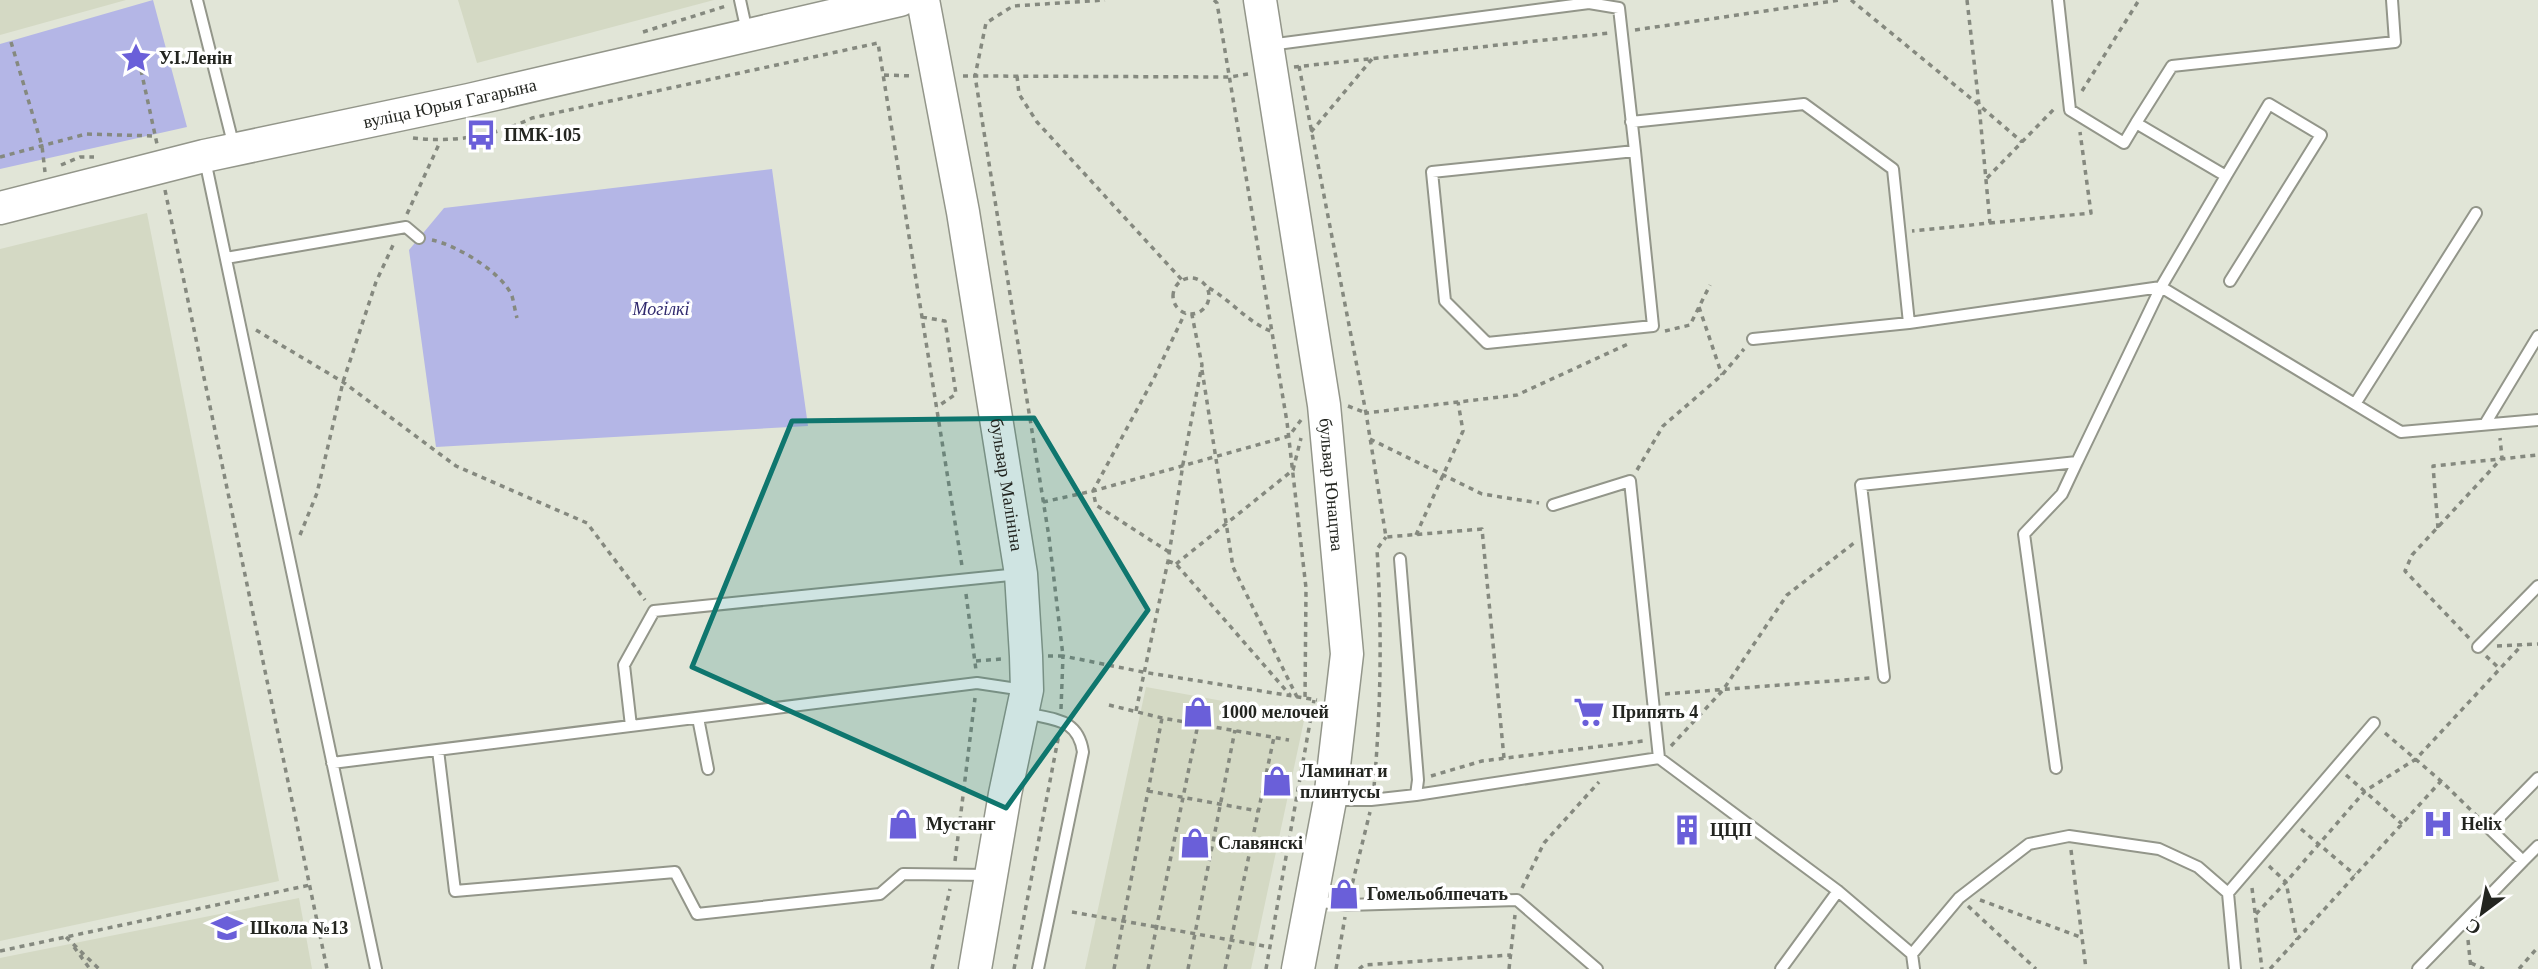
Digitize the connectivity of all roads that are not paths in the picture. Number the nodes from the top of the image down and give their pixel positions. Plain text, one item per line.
1 (197, 0) edge
2 (740, 0) edge
3 (900, 0) edge
4 (923, 0) edge
5 (1260, 0) edge
6 (2058, 0) edge
7 (2392, 0) edge
8 (748, 34) junction
9 (1278, 60) junction
10 (1631, 122) junction
11 (2136, 123) junction
12 (235, 150) junction
13 (1634, 151) junction
14 (207, 170) junction
15 (2226, 176) junction
16 (0, 208) edge
17 (2476, 213) dead end
18 (419, 238) road end
19 (226, 258) junction
20 (2230, 281) dead end
21 (2161, 286) junction
22 (1909, 323) junction
23 (2538, 336) edge
24 (1753, 339) road end
25 (2355, 404) junction
26 (2538, 420) edge
27 (2485, 424) junction
28 (2077, 462) junction
29 (1553, 505) road end
30 (1400, 559) dead end
31 (1021, 574) junction
32 (2538, 586) edge
33 (2478, 648) road end
34 (1884, 677) road end
35 (1024, 701) junction
36 (698, 718) junction
37 (2374, 723) road end
38 (631, 726) junction
39 (438, 750) junction
40 (1659, 758) junction
41 (332, 763) junction
42 (2056, 768) dead end
43 (708, 769) dead end
44 (2538, 778) edge
45 (1416, 795) junction
46 (1330, 800) junction
47 (2537, 848) edge
48 (2523, 861) junction
49 (993, 875) junction
50 (1839, 891) junction
51 (2228, 894) junction
52 (1310, 901) junction
53 (1912, 954) junction
54 (376, 969) edge
55 (975, 969) edge
56 (1038, 969) edge
57 (1298, 969) edge
58 (1597, 969) edge
59 (1781, 969) edge
60 (1913, 969) edge
61 (2235, 969) edge
62 (2418, 969) edge

1 - 12 lane
2 - 8 lane
3 - 8 main road, вуліца Юрыя Гагарына
4 - 31 main road, бульвар Малініна
5 - 9 main road, бульвар Юнацтва
6 - 11 lane
7 - 11 lane
8 - 12 main road, вуліца Юрыя Гагарына
9 - 10 lane
9 - 46 main road, бульвар Юнацтва
10 - 13 lane
10 - 22 lane
11 - 15 lane
12 - 14 main road, вуліца Юрыя Гагарына
13 - 13 lane
14 - 16 main road, вуліца Юрыя Гагарына
14 - 19 lane
15 - 20 lane
15 - 21 lane
17 - 25 lane
18 - 19 lane
19 - 41 lane
21 - 22 lane
21 - 25 lane
21 - 28 lane
22 - 24 lane
23 - 27 lane
25 - 27 lane
26 - 27 lane
28 - 34 lane
28 - 42 lane
29 - 40 lane
30 - 45 lane
31 - 35 main road, бульвар Малініна
31 - 38 lane
32 - 33 lane
35 - 36 lane
35 - 49 main road, бульвар Малініна
35 - 56 lane
36 - 38 lane
36 - 43 lane
37 - 51 lane
38 - 39 lane
39 - 41 lane
39 - 49 lane
40 - 45 lane
40 - 50 lane
41 - 54 lane
44 - 48 lane
45 - 46 lane
46 - 52 main road, бульвар Юнацтва
47 - 48 lane
48 - 62 lane
49 - 55 main road, бульвар Малініна
50 - 53 lane
50 - 59 lane
51 - 53 lane
51 - 61 lane
52 - 57 main road, бульвар Юнацтва
52 - 58 lane
53 - 60 lane

